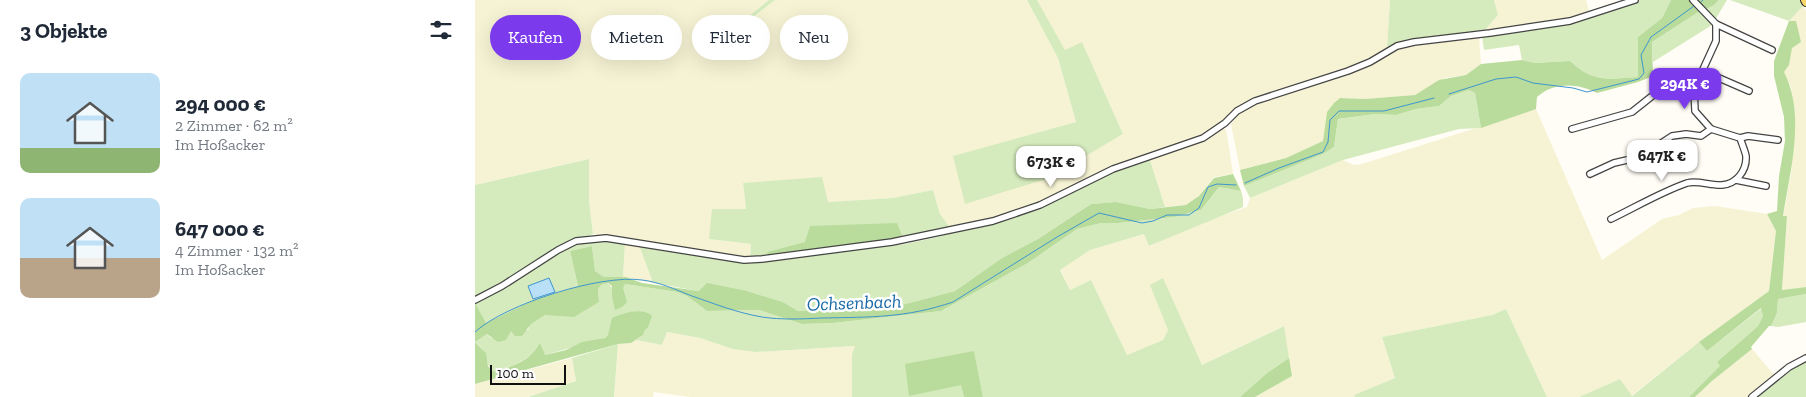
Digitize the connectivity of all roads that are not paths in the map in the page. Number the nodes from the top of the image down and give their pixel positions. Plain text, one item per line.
1 (1635, 0) edge
2 (1693, 0) edge
3 (1716, 24) junction
4 (1772, 50) dead end
5 (1703, 71) junction
6 (1696, 84) junction
7 (1749, 91) dead end
8 (1572, 129) dead end
9 (1711, 129) junction
10 (1740, 138) junction
11 (1779, 140) dead end
12 (1590, 174) dead end
13 (1736, 180) junction
14 (1766, 186) dead end
15 (1611, 219) dead end
16 (475, 300) edge
17 (1806, 358) edge
18 (1752, 397) edge

1 - 16 street
2 - 3 street
3 - 4 street
3 - 5 street
5 - 6 street
5 - 7 street
6 - 8 street
6 - 9 street
9 - 10 street
9 - 12 street
10 - 11 street
10 - 13 street
13 - 14 street
13 - 15 street
17 - 18 street

